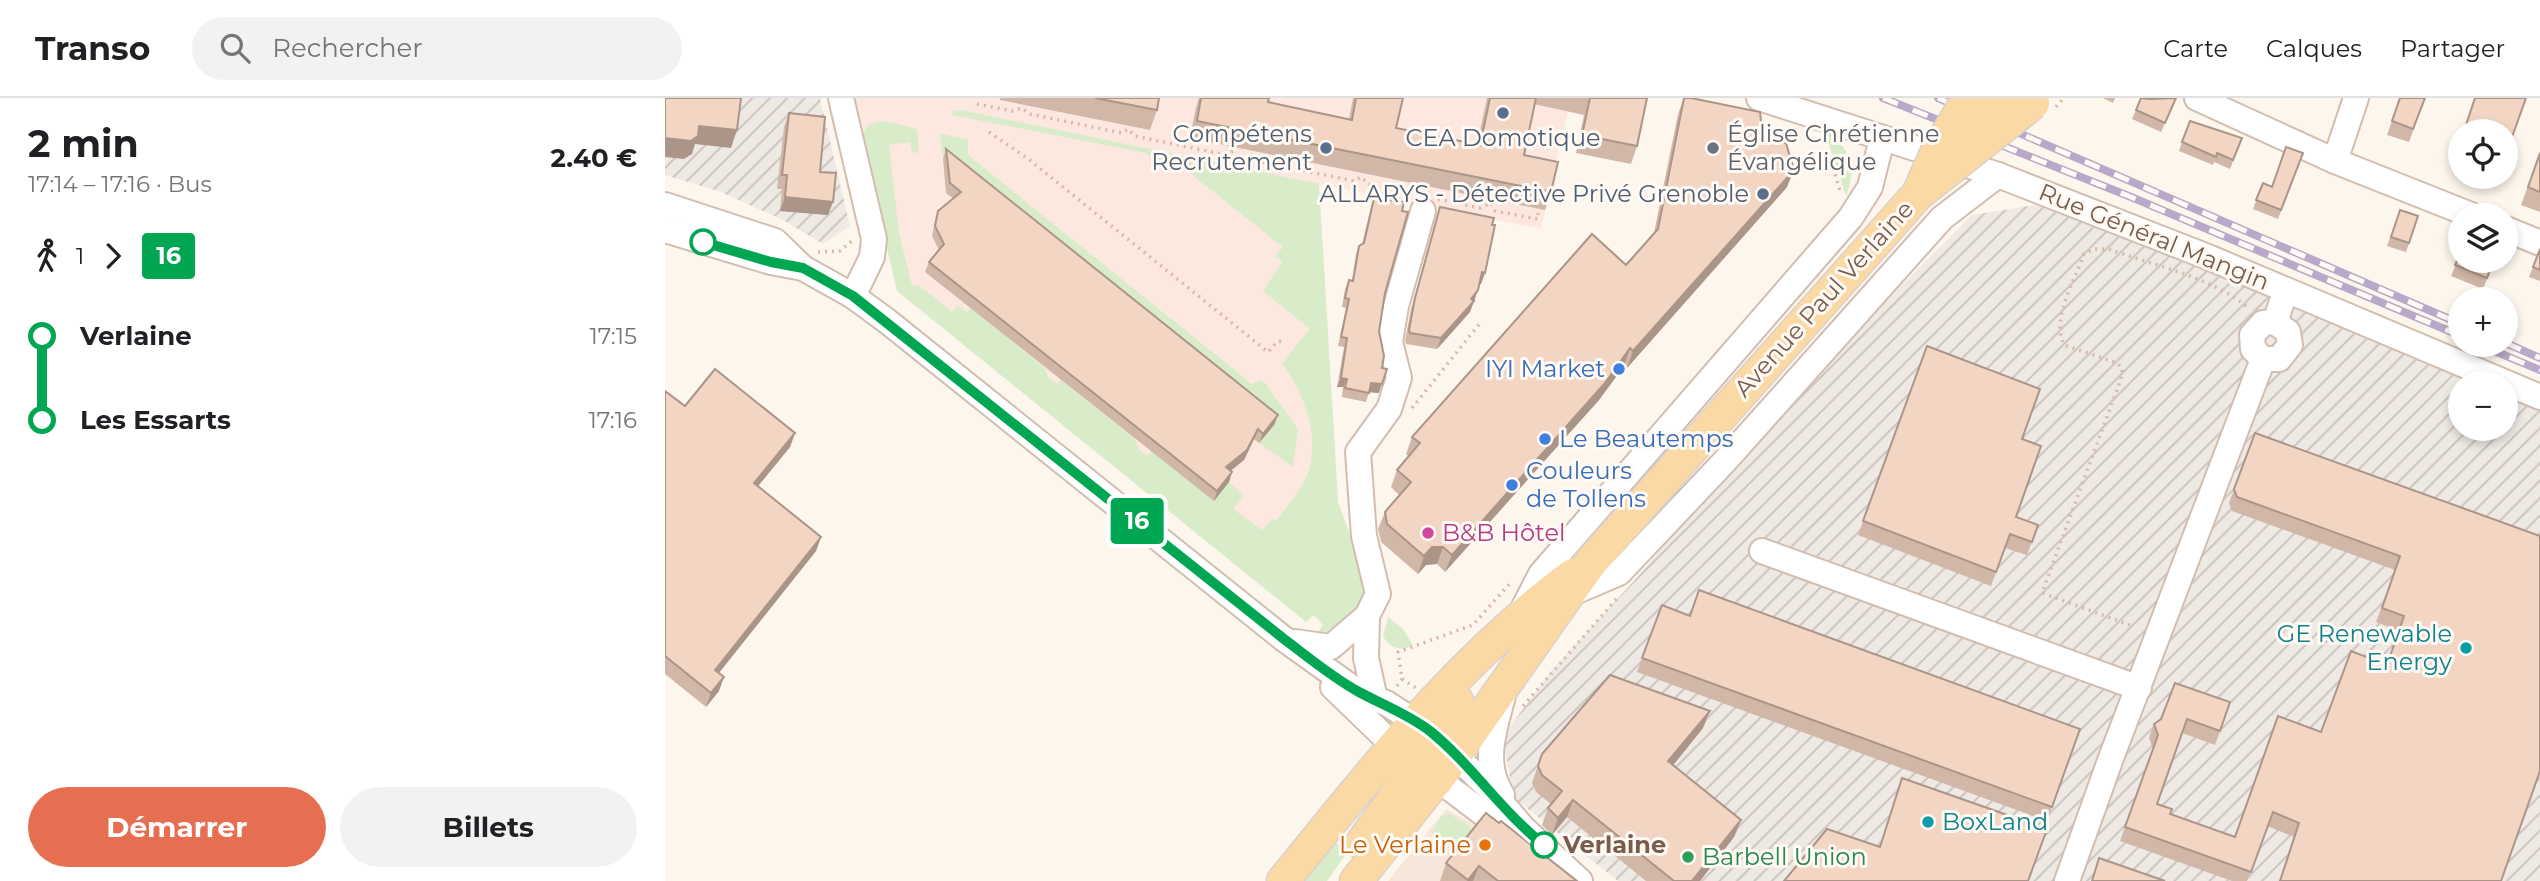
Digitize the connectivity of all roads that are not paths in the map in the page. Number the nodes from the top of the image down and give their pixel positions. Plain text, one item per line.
1 (841, 98) edge
2 (1759, 98) edge
3 (1969, 98) edge
4 (2000, 98) edge
5 (2197, 98) edge
6 (2355, 98) edge
7 (2035, 101) edge
8 (1882, 139) junction
9 (2335, 161) junction
10 (1998, 175) junction
11 (1918, 194) junction
12 (1427, 201) road end
13 (665, 205) edge
14 (2448, 206) edge
15 (665, 230) edge
16 (2518, 234) edge
17 (2540, 243) edge
18 (803, 268) junction
19 (2286, 290) junction
20 (853, 296) junction
21 (2540, 397) edge
22 (1762, 551) dead end
23 (1591, 562) junction
24 (1570, 594) junction
25 (1521, 613) junction
26 (1367, 617) junction
27 (1284, 639) junction
28 (1507, 682) junction
29 (2139, 688) junction
30 (1375, 699) junction
31 (1424, 749) junction
32 (1519, 842) junction
33 (1575, 878) edge
34 (1283, 881) edge
35 (1336, 881) edge
36 (1356, 881) edge
37 (2067, 881) edge

1 - 20 street
2 - 8 street, Rue Général Mangin
3 - 11 main road, bridge
4 - 11 main road, bridge
5 - 9 street
6 - 9 street
7 - 11 main road, bridge
8 - 10 street, Rue Général Mangin
8 - 25 street
9 - 14 street
10 - 19 street, Rue Général Mangin
10 - 24 street
11 - 23 main road, Avenue Paul Verlaine
12 - 26 street
13 - 18 street
15 - 18 street
16 - 17 street
18 - 20 street
19 - 21 street, Rue Général Mangin
19 - 29 street
20 - 27 street
22 - 29 street
23 - 24 main road, Avenue Paul Verlaine
23 - 25 main road, Avenue Paul Verlaine
24 - 28 main road, Avenue Paul Verlaine
25 - 31 main road, Avenue Paul Verlaine
26 - 27 street
26 - 30 street
27 - 30 street
27 - 31 street
28 - 31 main road, Avenue Paul Verlaine
28 - 32 street
29 - 37 street
30 - 31 street
31 - 32 street
31 - 34 main road, Avenue Paul Verlaine
31 - 35 main road
31 - 36 main road, Avenue Paul Verlaine
32 - 33 street

